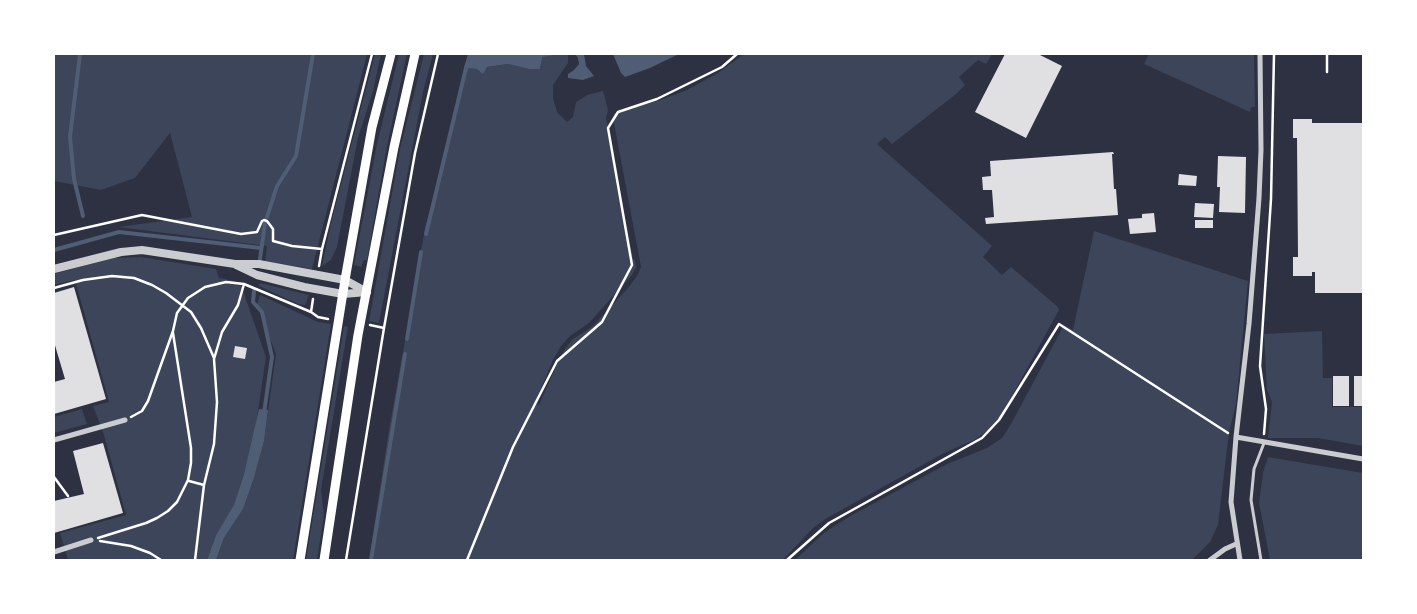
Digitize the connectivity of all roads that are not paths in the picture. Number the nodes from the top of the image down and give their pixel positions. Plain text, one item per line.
1 (391, 54) edge
2 (415, 54) edge
3 (1260, 54) edge
4 (235, 264) junction
5 (54, 270) edge
6 (345, 280) junction
7 (367, 292) junction
8 (343, 294) junction
9 (125, 420) road end
10 (1236, 437) junction
11 (54, 440) edge
12 (1264, 443) junction
13 (1363, 459) edge
14 (91, 540) road end
15 (1236, 544) junction
16 (54, 552) edge
17 (300, 560) edge
18 (324, 560) edge
19 (1210, 560) edge
20 (1240, 560) edge
21 (1261, 560) edge

1 - 6 main road
2 - 7 main road
3 - 10 street
4 - 5 street
4 - 6 street
4 - 8 street
6 - 7 street
6 - 8 main road
7 - 8 street
7 - 18 main road
8 - 17 main road
9 - 11 street
10 - 12 street
10 - 15 street
12 - 13 street
12 - 21 lane
14 - 16 street
15 - 19 street
15 - 20 street

